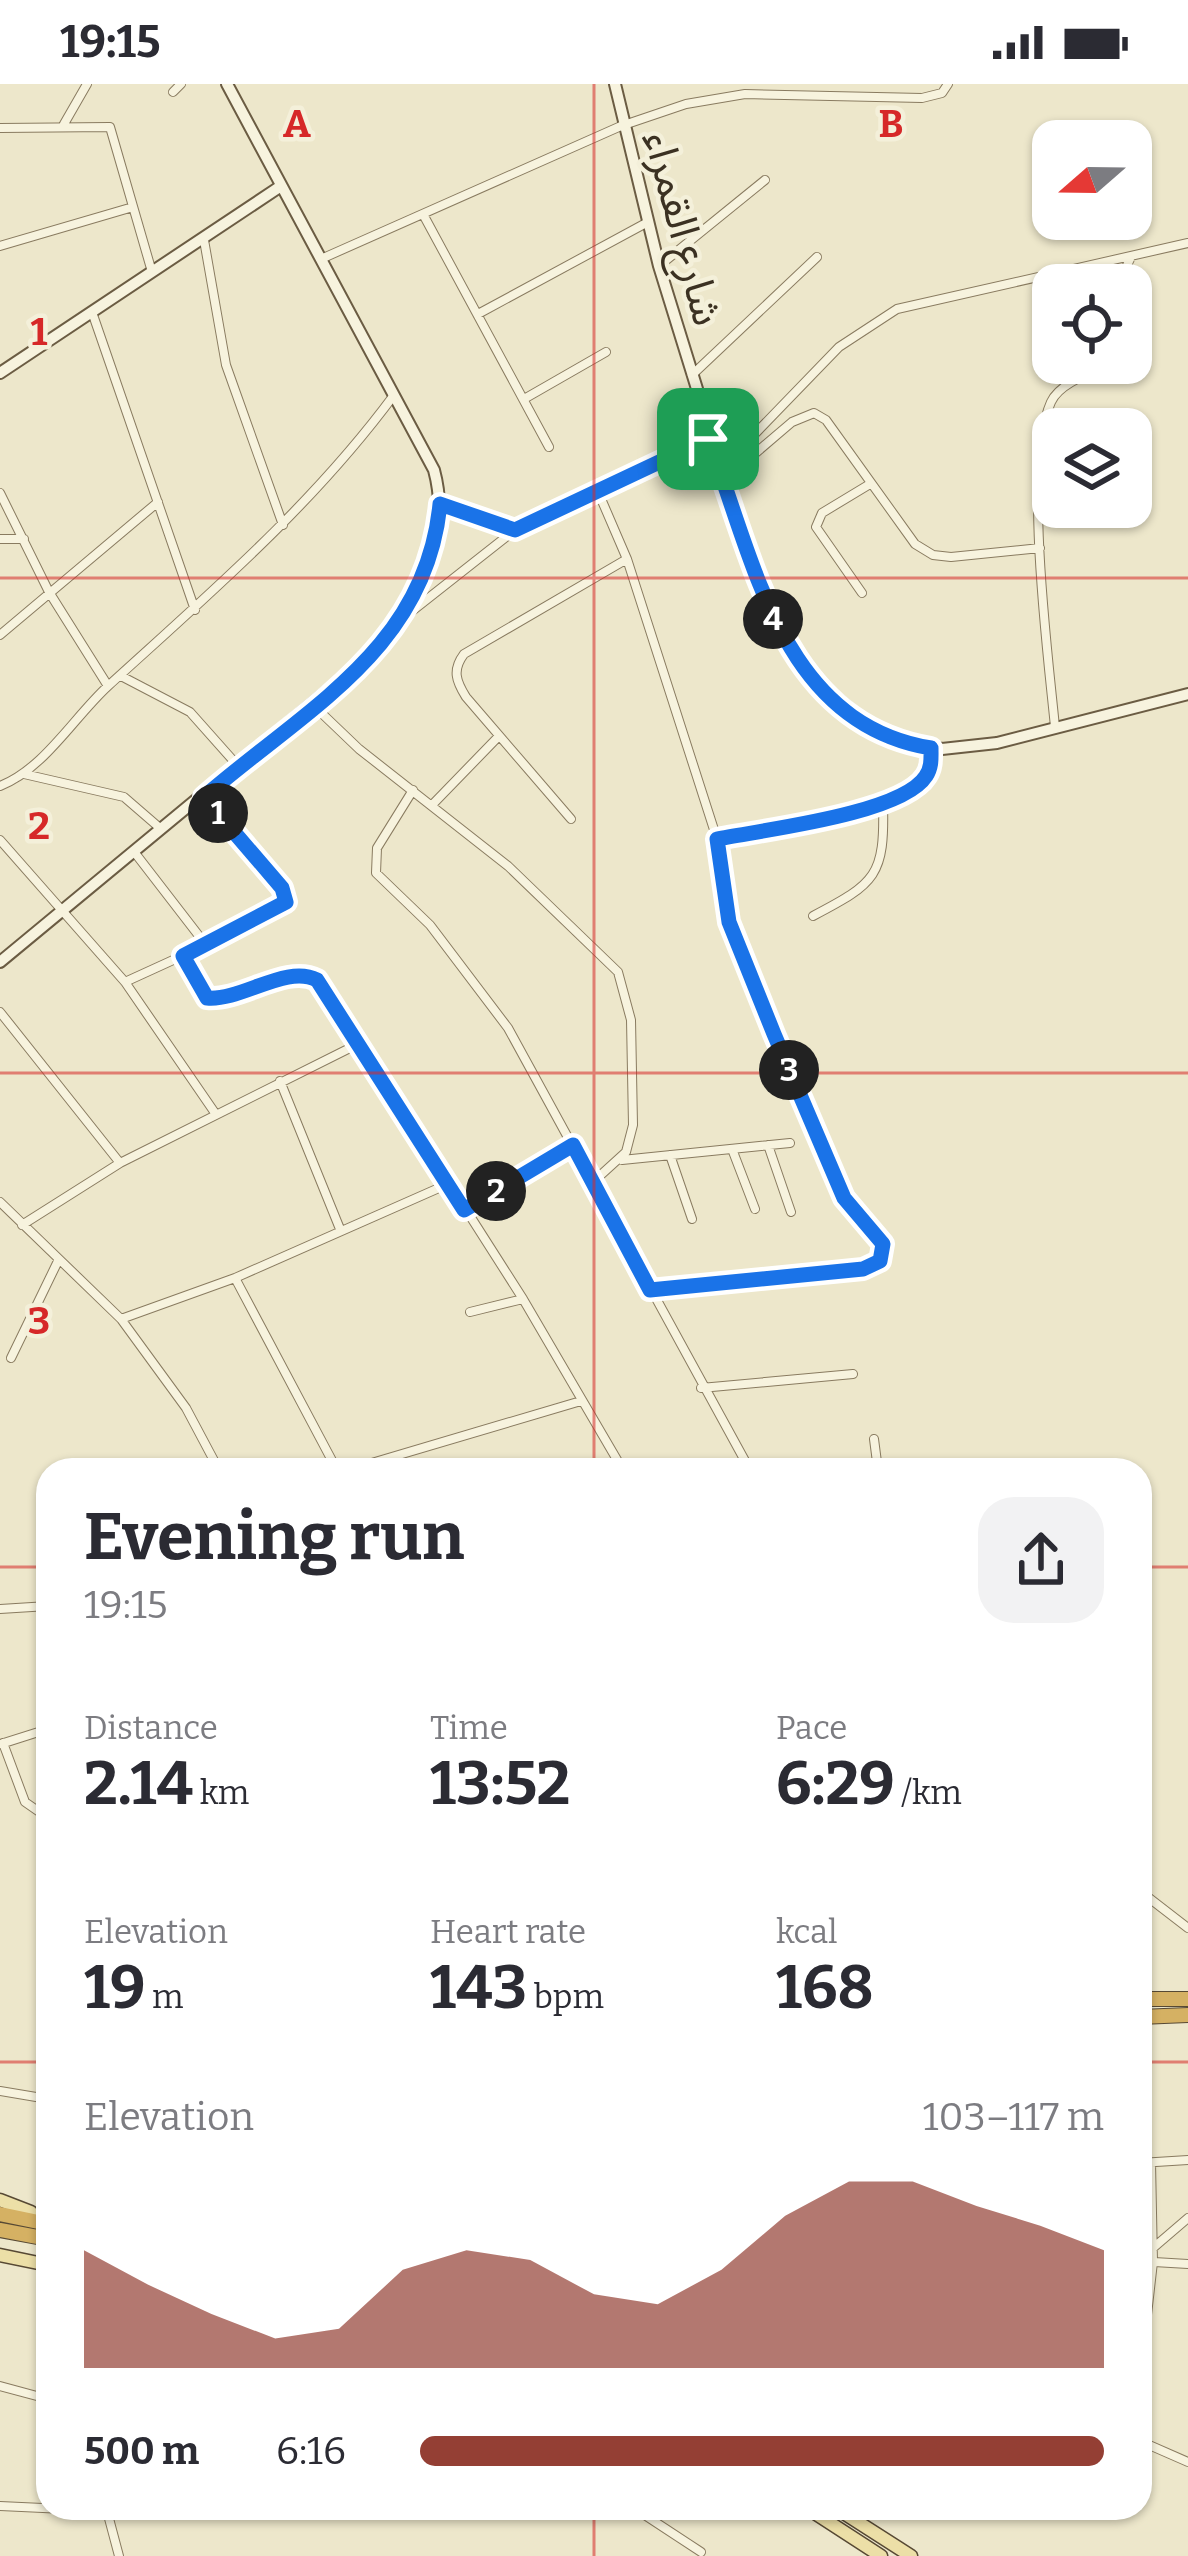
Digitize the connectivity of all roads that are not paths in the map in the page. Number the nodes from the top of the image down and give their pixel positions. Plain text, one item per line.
1 (87, 84) edge
2 (181, 84) edge
3 (227, 84) edge
4 (615, 84) edge
5 (948, 84) edge
6 (173, 92) dead end
7 (63, 125) junction
8 (621, 126) junction
9 (0, 128) edge
10 (765, 180) dead end
11 (278, 188) junction
12 (133, 207) junction
13 (424, 216) junction
14 (648, 222) junction
15 (204, 240) junction
16 (1188, 243) edge
17 (0, 246) edge
18 (817, 256) dead end
19 (1131, 257) junction
20 (320, 260) junction
21 (1128, 264) edge
22 (659, 266) junction
23 (152, 273) junction
24 (92, 312) junction
25 (478, 314) junction
26 (607, 352) dead end
27 (0, 373) edge
28 (690, 376) junction
29 (1078, 384) edge
30 (394, 395) junction
31 (524, 399) junction
32 (708, 439) junction
33 (549, 447) dead end
34 (715, 456) junction
35 (723, 481) junction
36 (870, 484) junction
37 (0, 493) edge
38 (599, 494) junction
39 (158, 502) junction
40 (440, 504) junction
41 (283, 525) junction
42 (515, 530) junction
43 (0, 539) edge
44 (24, 539) junction
45 (1040, 548) junction
46 (627, 559) junction
47 (49, 592) junction
48 (862, 593) dead end
49 (195, 610) junction
50 (407, 615) junction
51 (0, 634) edge
52 (121, 676) junction
53 (108, 686) junction
54 (1188, 694) edge
55 (313, 705) junction
56 (1054, 727) junction
57 (499, 736) junction
58 (931, 748) junction
59 (239, 767) junction
60 (24, 775) junction
61 (0, 786) edge
62 (413, 790) junction
63 (204, 797) junction
64 (883, 803) junction
65 (433, 804) junction
66 (571, 819) dead end
67 (162, 830) junction
68 (717, 839) junction
69 (0, 840) edge
70 (135, 853) junction
71 (63, 911) junction
72 (813, 916) dead end
73 (206, 945) junction
74 (183, 956) junction
75 (0, 962) edge
76 (125, 982) junction
77 (0, 1012) edge
78 (358, 1044) junction
79 (280, 1081) junction
80 (214, 1113) junction
81 (790, 1142) dead end
82 (573, 1145) junction
83 (768, 1145) junction
84 (732, 1148) junction
85 (670, 1155) junction
86 (620, 1160) junction
87 (120, 1163) junction
88 (592, 1183) junction
89 (448, 1184) junction
90 (0, 1202) edge
91 (755, 1209) dead end
92 (464, 1210) junction
93 (791, 1212) dead end
94 (692, 1219) dead end
95 (22, 1225) junction
96 (340, 1229) junction
97 (58, 1261) junction
98 (235, 1278) junction
99 (650, 1290) junction
100 (523, 1299) junction
101 (470, 1312) dead end
102 (121, 1319) junction
103 (11, 1358) dead end
104 (853, 1374) dead end
105 (701, 1388) junction
106 (581, 1401) junction
107 (874, 1439) dead end
108 (213, 1458) edge
109 (331, 1458) edge
110 (389, 1458) edge
111 (616, 1458) edge
112 (743, 1458) edge
113 (876, 1458) edge
114 (36, 1607) edge
115 (0, 1609) edge
116 (36, 1733) edge
117 (2, 1744) edge
118 (36, 1810) edge
119 (1152, 1900) edge
120 (1188, 1928) edge
121 (1152, 1999) edge
122 (1188, 2000) edge
123 (1188, 2014) edge
124 (1152, 2016) edge
125 (0, 2091) edge
126 (36, 2097) edge
127 (1188, 2160) edge
128 (1152, 2163) edge
129 (0, 2200) edge
130 (31, 2212) dead end
131 (0, 2214) edge
132 (1188, 2218) edge
133 (36, 2222) edge
134 (0, 2230) edge
135 (36, 2237) edge
136 (1152, 2237) edge
137 (1153, 2248) junction
138 (0, 2254) edge
139 (36, 2262) edge
140 (1153, 2262) junction
141 (1188, 2264) edge
142 (1152, 2271) edge
143 (0, 2386) edge
144 (36, 2396) edge
145 (1152, 2446) edge
146 (1188, 2462) edge
147 (0, 2506) edge
148 (36, 2507) edge
149 (109, 2520) edge
150 (652, 2520) edge
151 (826, 2520) edge
152 (854, 2520) edge
153 (701, 2552) dead end
154 (119, 2556) edge
155 (881, 2556) edge
156 (910, 2556) edge

1 - 7 street
2 - 6 street
3 - 11 street
4 - 8 street, شارع القمراء
5 - 8 street
7 - 9 street
7 - 12 street
8 - 13 street
8 - 14 street, شارع القمراء
10 - 22 street
11 - 15 street
11 - 20 street
12 - 17 street
12 - 23 street
13 - 20 street
13 - 25 street
14 - 22 street, شارع القمراء
14 - 25 street
15 - 23 street
15 - 41 street
16 - 19 street
18 - 28 street
19 - 21 street
19 - 34 street
20 - 30 street
22 - 28 street, شارع القمراء
23 - 24 street
24 - 27 street
24 - 39 street
25 - 31 street
26 - 31 street
28 - 32 street, شارع القمراء
29 - 45 street
30 - 40 street
30 - 41 street
31 - 33 street
32 - 34 street, شارع القمراء
32 - 38 street
34 - 35 street, شارع القمراء
35 - 36 street
35 - 58 street, شارع القمراء
36 - 45 street
36 - 48 street
37 - 44 street
38 - 42 street
38 - 46 street
39 - 47 street
39 - 49 street
40 - 42 street
40 - 50 street
41 - 49 street
42 - 50 street
43 - 44 street
44 - 47 street
45 - 56 street
46 - 57 street
46 - 68 street
47 - 51 street
47 - 53 street
49 - 52 street
50 - 55 street
52 - 53 street
52 - 59 street
53 - 60 street
54 - 56 street, شارع القمراء
55 - 59 street
55 - 62 street
56 - 58 street, شارع القمراء
57 - 65 street
57 - 66 street
58 - 64 street
59 - 63 street
60 - 61 street
60 - 67 street
62 - 65 street
62 - 82 street
63 - 67 street
63 - 73 street
64 - 68 street
64 - 72 street
65 - 86 street
67 - 70 street
68 - 99 street
69 - 71 street
70 - 71 street
70 - 73 street
71 - 75 street
71 - 76 street
73 - 74 street
74 - 76 street
74 - 78 street
76 - 80 street
77 - 87 street
78 - 79 street
78 - 89 street
79 - 80 street
79 - 96 street
80 - 87 street
81 - 83 street
82 - 88 street
82 - 92 street
83 - 84 street
83 - 93 street
84 - 85 street
84 - 91 street
85 - 86 street
85 - 94 street
86 - 88 street
87 - 95 street
88 - 99 street
89 - 92 street
89 - 96 street
90 - 95 street
92 - 100 street
95 - 97 street
96 - 98 street
97 - 102 street
97 - 103 street
98 - 102 street
98 - 109 street
99 - 105 street
100 - 101 street
100 - 106 street
102 - 108 street
104 - 105 street
105 - 112 street
106 - 110 street
106 - 111 street
107 - 113 street
114 - 115 street
116 - 117 street
117 - 118 street
119 - 120 street
121 - 122 highway
123 - 124 highway
125 - 126 street
127 - 128 street
129 - 130 main road
131 - 133 highway
132 - 137 street
134 - 135 highway
136 - 137 street
137 - 140 street
138 - 139 main road
140 - 141 street
140 - 142 street
143 - 144 street
145 - 146 street
147 - 148 street
149 - 154 street
150 - 153 street
151 - 155 main road
152 - 156 main road

